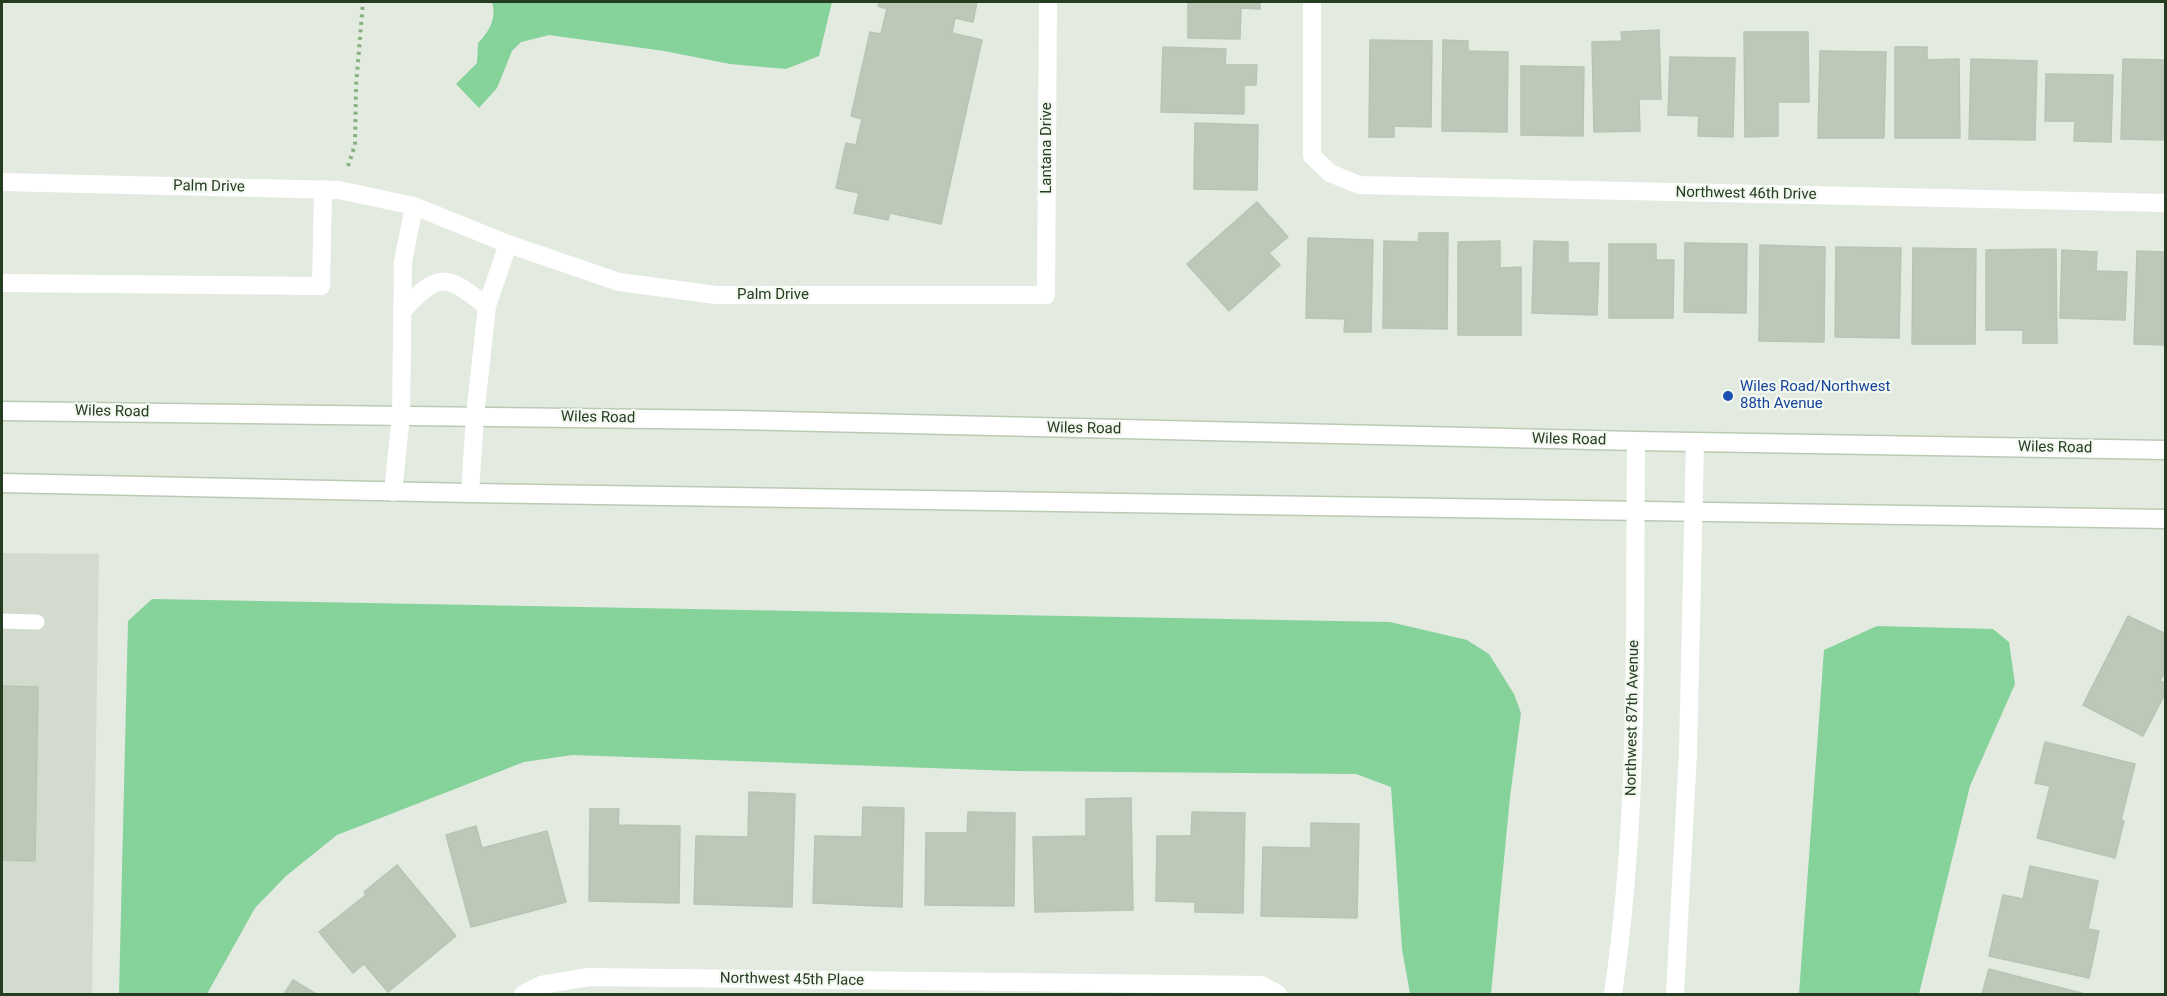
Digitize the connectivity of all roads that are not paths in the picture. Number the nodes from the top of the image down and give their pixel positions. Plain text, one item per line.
1 (1048, 2) edge
2 (1312, 2) edge
3 (2, 182) edge
4 (331, 189) junction
5 (2166, 202) edge
6 (414, 206) junction
7 (508, 244) junction
8 (2, 283) edge
9 (1046, 295) joint
10 (488, 306) junction
11 (402, 310) junction
12 (2, 411) edge
13 (401, 415) junction
14 (475, 416) junction
15 (1636, 441) junction
16 (1695, 442) junction
17 (2166, 450) edge
18 (2, 483) edge
19 (393, 492) junction
20 (470, 493) junction
21 (1635, 511) junction
22 (1693, 512) junction
23 (2166, 519) edge
24 (2, 621) edge
25 (37, 622) dead end
26 (523, 994) edge
27 (1278, 994) edge
28 (1613, 994) edge
29 (1676, 994) edge

1 - 9 street, Lantana Drive
2 - 5 street, Northwest 46th Drive
3 - 4 street, Palm Drive
4 - 6 street, Palm Drive
4 - 8 street
6 - 7 street, Palm Drive
6 - 11 street
7 - 9 street, Palm Drive
7 - 10 street
10 - 11 street
10 - 14 street
11 - 13 street
12 - 13 street, Wiles Road
13 - 14 street, Wiles Road
13 - 19 street
14 - 15 street, Wiles Road
14 - 20 street
15 - 16 street, Wiles Road
15 - 21 street, Northwest 87th Avenue
16 - 17 street, Wiles Road
16 - 22 street
18 - 19 street
19 - 20 street
20 - 21 street
21 - 22 street
21 - 28 street, Northwest 87th Avenue
22 - 23 street
22 - 29 street
24 - 25 lane
26 - 27 street, Northwest 45th Place

